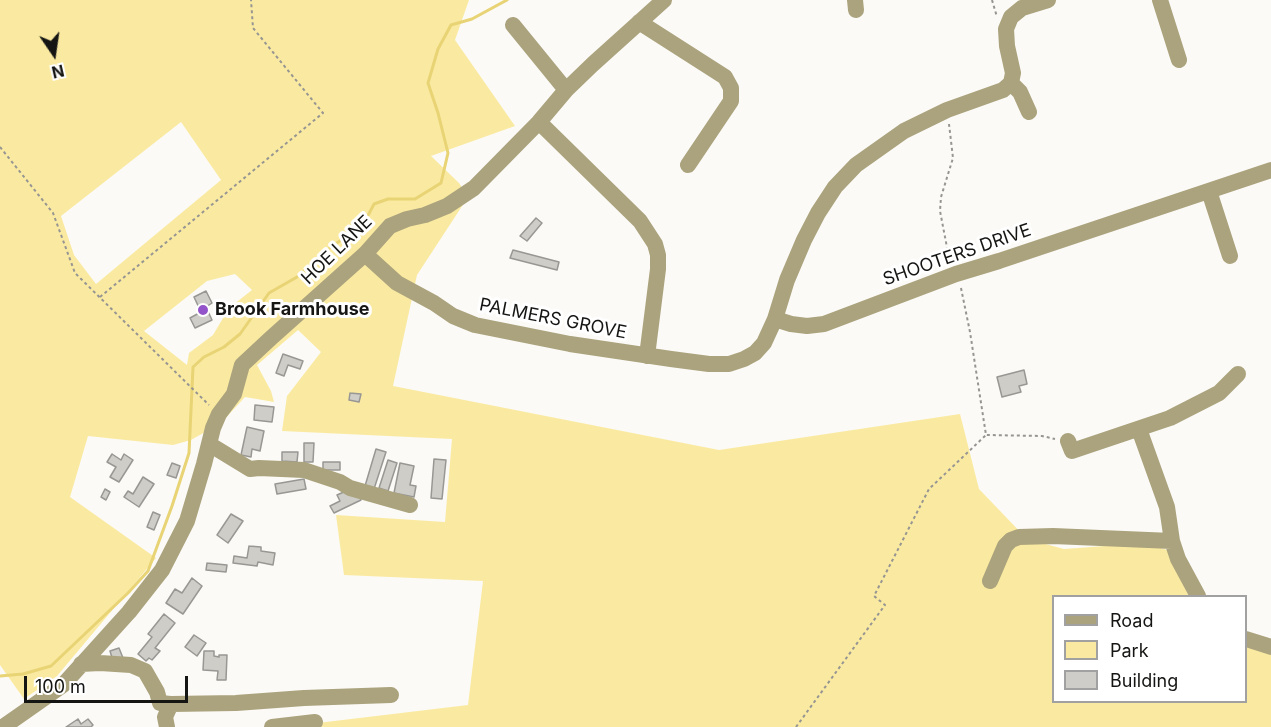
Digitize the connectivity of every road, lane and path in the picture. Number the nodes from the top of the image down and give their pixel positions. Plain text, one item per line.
1 (251, 0) edge
2 (664, 0) edge
3 (1048, 0) edge
4 (1160, 0) edge
5 (639, 22) junction
6 (513, 24) dead end
7 (1179, 60) dead end
8 (1011, 83) junction
9 (566, 90) junction
10 (947, 110) junction
11 (1029, 112) dead end
12 (539, 122) junction
13 (0, 147) edge
14 (688, 165) dead end
15 (1270, 174) edge
16 (1209, 191) junction
17 (365, 255) junction
18 (1230, 256) dead end
19 (954, 274) junction
20 (100, 297) junction
21 (776, 319) junction
22 (647, 356) junction
23 (1238, 374) dead end
24 (219, 414) junction
25 (1139, 429) junction
26 (986, 435) junction
27 (208, 444) junction
28 (1072, 452) joint
29 (410, 505) dead end
30 (1172, 541) junction
31 (990, 581) dead end
32 (1197, 595) edge
33 (1247, 640) edge
34 (1271, 647) edge
35 (81, 664) junction
36 (391, 694) dead end
37 (171, 704) junction
38 (315, 722) dead end
39 (3, 727) edge
40 (167, 727) edge
41 (272, 727) edge
42 (796, 727) edge

1 - 20 path
2 - 5 street, HOE LANE
3 - 8 street
4 - 7 street
5 - 9 street, HOE LANE
5 - 14 street
6 - 9 street
8 - 10 street
8 - 11 street
9 - 12 street, HOE LANE
10 - 19 path
10 - 21 street
12 - 17 street, HOE LANE
12 - 22 street, PALMERS GROVE
13 - 20 path
15 - 16 street, SHOOTERS DRIVE
16 - 18 street
16 - 19 street, SHOOTERS DRIVE
17 - 22 street, PALMERS GROVE
17 - 24 street, HOE LANE
19 - 21 street, SHOOTERS DRIVE
19 - 26 path
20 - 24 path
21 - 22 street, PALMERS GROVE
23 - 25 street
24 - 27 street, HOE LANE
25 - 28 street
25 - 30 street
26 - 28 path
26 - 42 path
27 - 29 street
27 - 35 street, HOE LANE
30 - 31 street
30 - 32 street
33 - 34 street
35 - 37 street
35 - 39 street, HOE LANE
36 - 37 street
37 - 40 street
38 - 41 street

